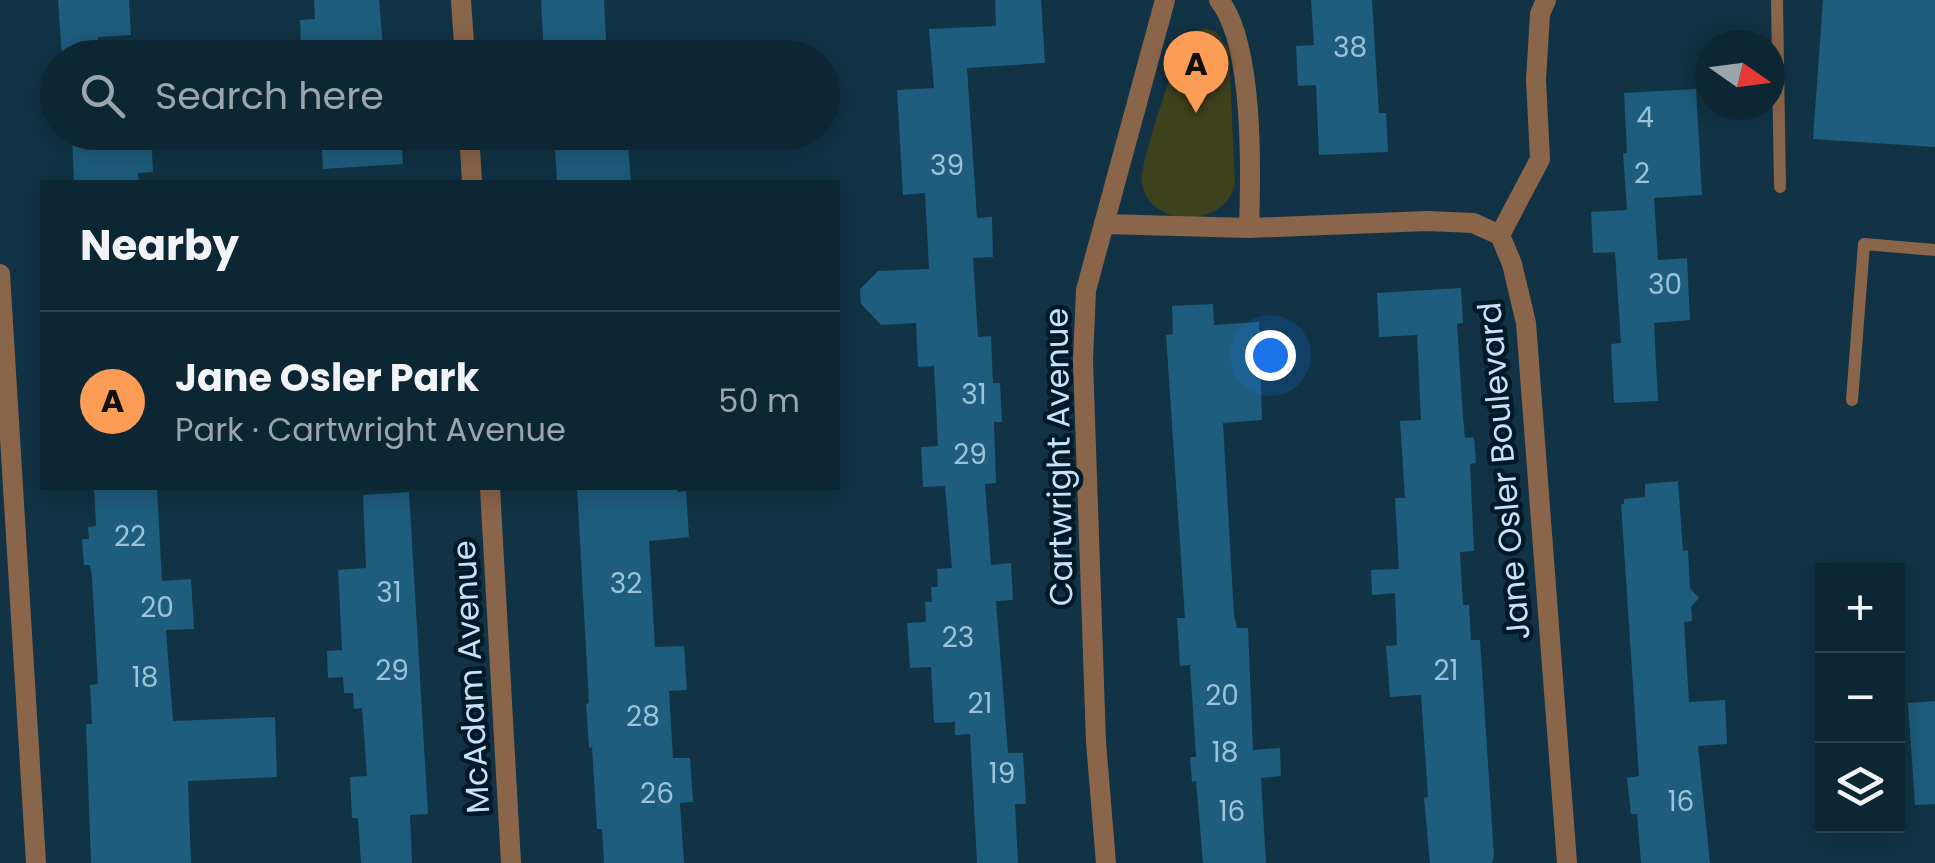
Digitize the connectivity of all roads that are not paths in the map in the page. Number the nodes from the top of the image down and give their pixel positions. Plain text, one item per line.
1 (461, 0) edge
2 (1165, 0) edge
3 (1219, 0) edge
4 (1546, 0) edge
5 (1776, 0) edge
6 (464, 40) edge
7 (470, 150) edge
8 (472, 180) edge
9 (1780, 186) dead end
10 (1104, 224) junction
11 (1250, 228) junction
12 (1500, 235) junction
13 (1935, 250) edge
14 (0, 274) edge
15 (1852, 400) dead end
16 (490, 490) edge
17 (36, 863) edge
18 (512, 863) edge
19 (1106, 863) edge
20 (1567, 863) edge

1 - 6 street
2 - 10 street, Cartwright Avenue
3 - 11 street
4 - 12 street
5 - 9 lane
7 - 8 street
10 - 11 street
10 - 19 street, Cartwright Avenue
11 - 12 street
12 - 20 street, Jane Osler Boulevard
13 - 15 lane
14 - 17 street
16 - 18 street, McAdam Avenue

